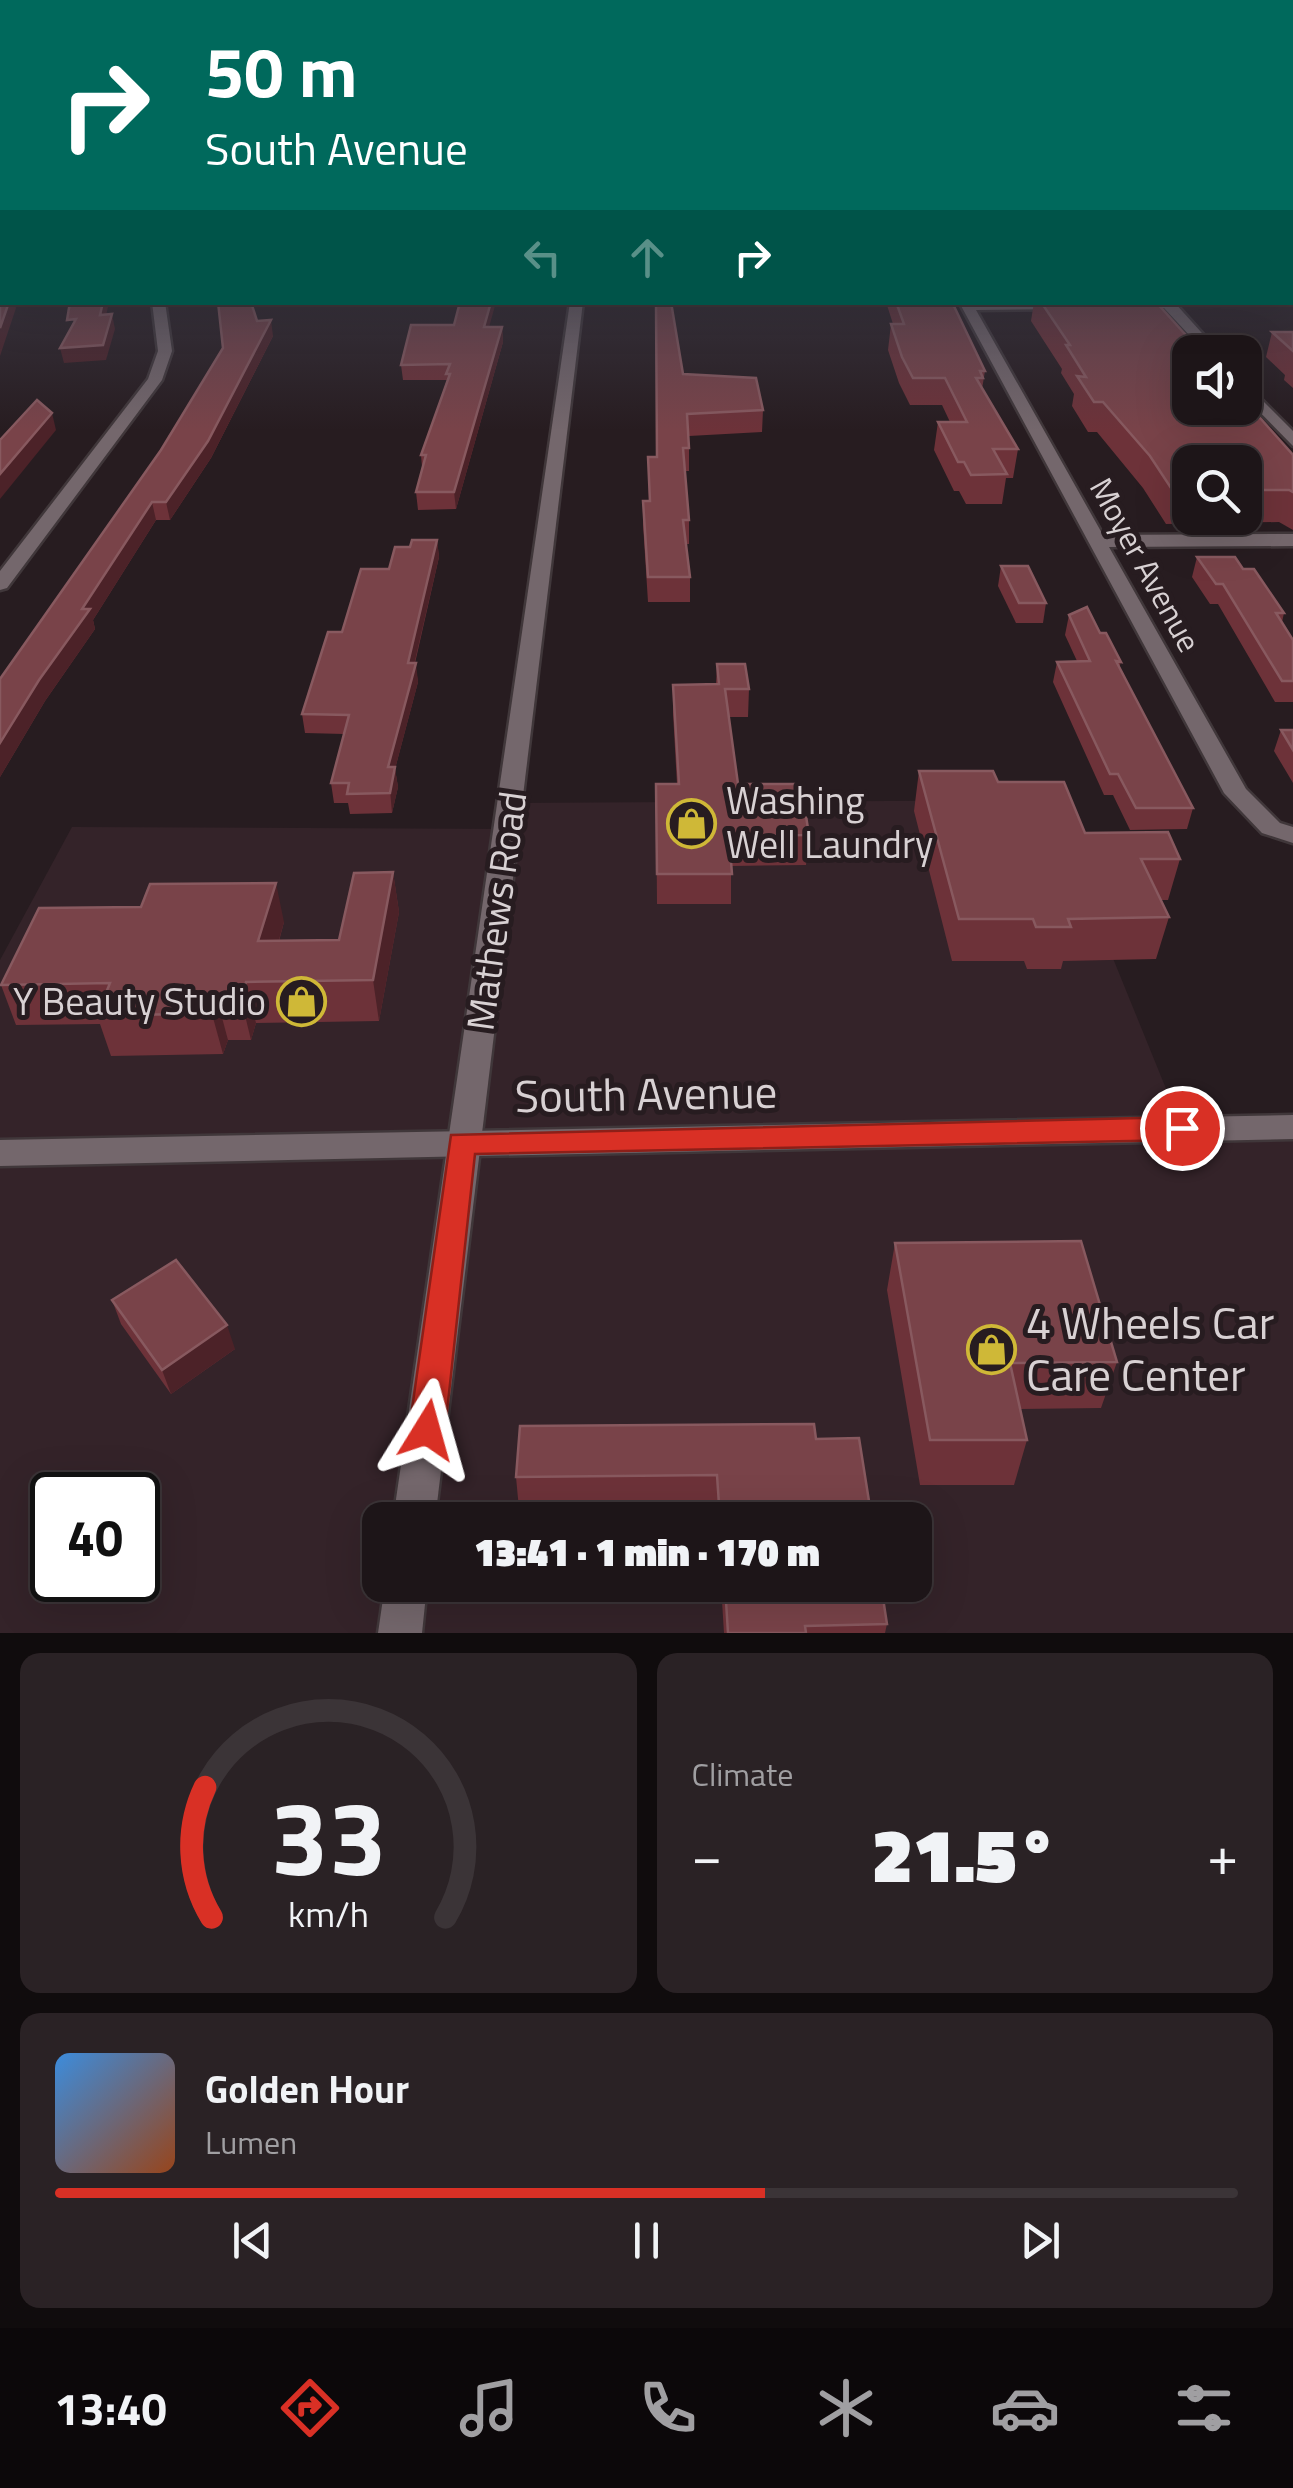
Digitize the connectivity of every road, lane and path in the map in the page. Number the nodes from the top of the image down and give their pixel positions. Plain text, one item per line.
1 (158, 305) edge
2 (577, 305) edge
3 (967, 305) edge
4 (1169, 305) edge
5 (1196, 335) edge
6 (1262, 407) edge
7 (1293, 441) edge
8 (1293, 540) edge
9 (1098, 541) junction
10 (0, 584) edge
11 (1293, 835) edge
12 (1293, 1127) edge
13 (462, 1143) junction
14 (0, 1153) edge
15 (416, 1502) edge
16 (404, 1602) edge
17 (400, 1633) edge

1 - 10 street
2 - 13 street, Mathews Road
3 - 9 street, Moyer Avenue
4 - 5 street
6 - 7 street
8 - 9 street
9 - 11 street, Moyer Avenue
12 - 13 street, South Avenue
13 - 14 street, South Avenue
13 - 15 street, Mathews Road
16 - 17 street

